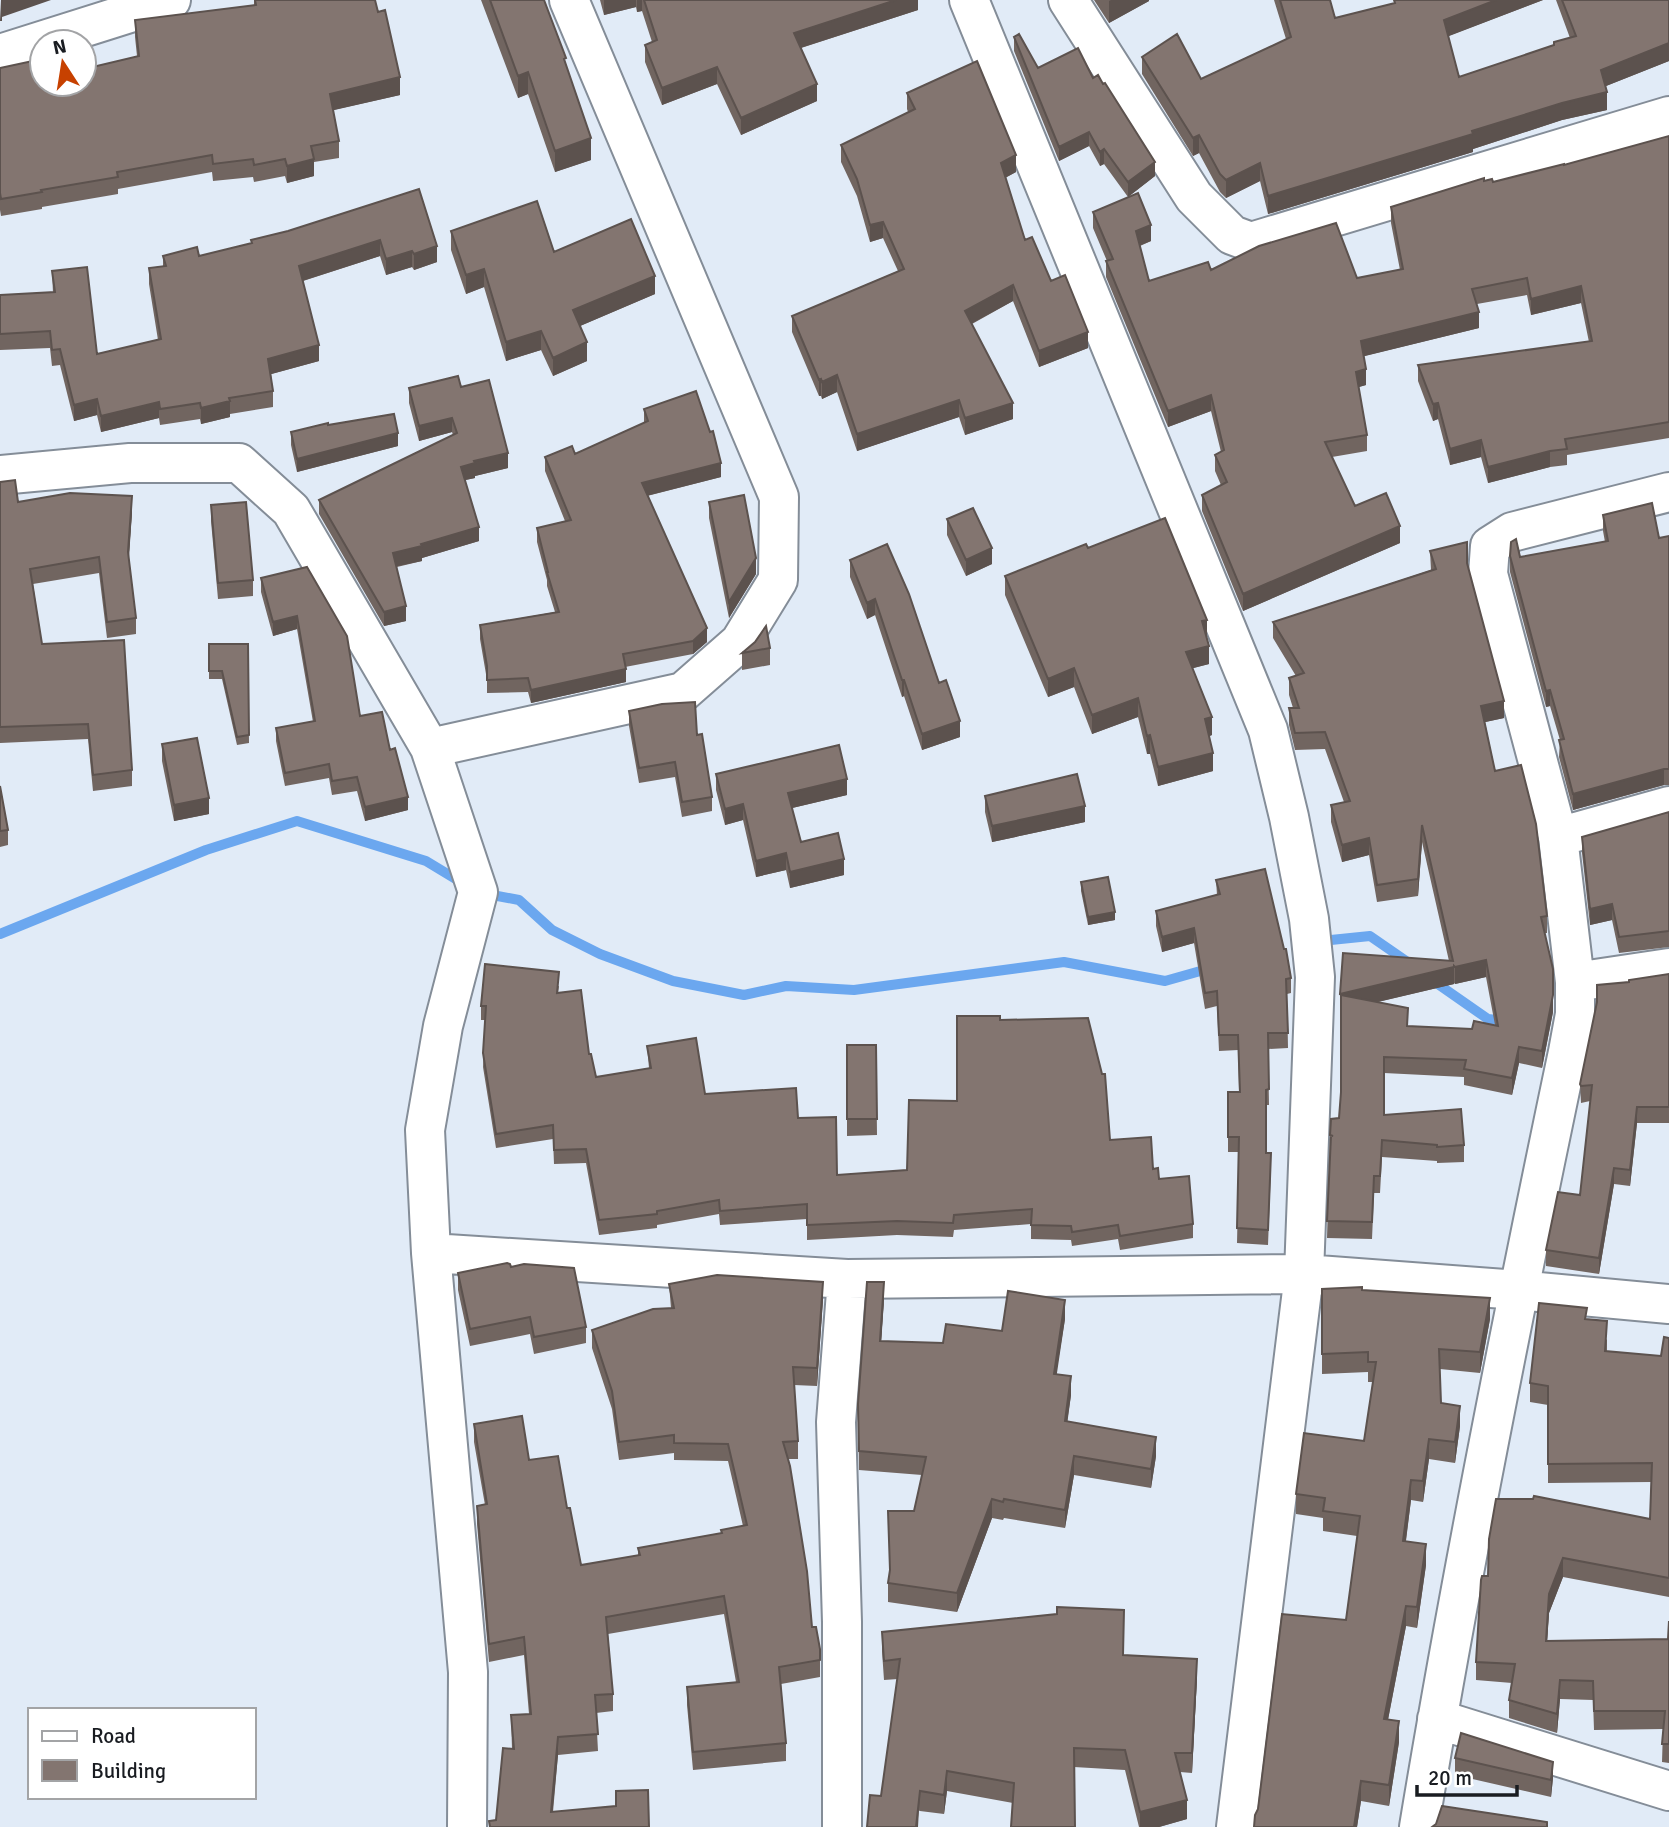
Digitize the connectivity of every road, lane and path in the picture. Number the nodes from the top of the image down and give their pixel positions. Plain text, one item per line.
1 (569, 0) edge
2 (969, 0) edge
3 (1068, 0) edge
4 (150, 3) edge
5 (0, 54) edge
6 (1669, 117) edge
7 (0, 475) edge
8 (1669, 492) edge
9 (430, 748) junction
10 (1669, 806) edge
11 (1559, 837) junction
12 (1669, 968) edge
13 (1575, 982) junction
14 (431, 1253) junction
15 (1304, 1273) junction
16 (848, 1279) junction
17 (1518, 1290) junction
18 (1669, 1304) edge
19 (1437, 1719) junction
20 (1669, 1791) edge
21 (467, 1827) edge
22 (842, 1827) edge
23 (1236, 1827) edge
24 (1419, 1827) edge

1 - 9 street
2 - 15 street
3 - 6 street
4 - 5 street
7 - 9 street
8 - 11 street
9 - 14 street
10 - 11 street
11 - 13 street
12 - 13 street
13 - 17 street
14 - 16 street
14 - 21 street
15 - 16 street
15 - 17 street
15 - 23 street
16 - 22 street
17 - 18 street
17 - 19 street
19 - 20 street
19 - 24 street

